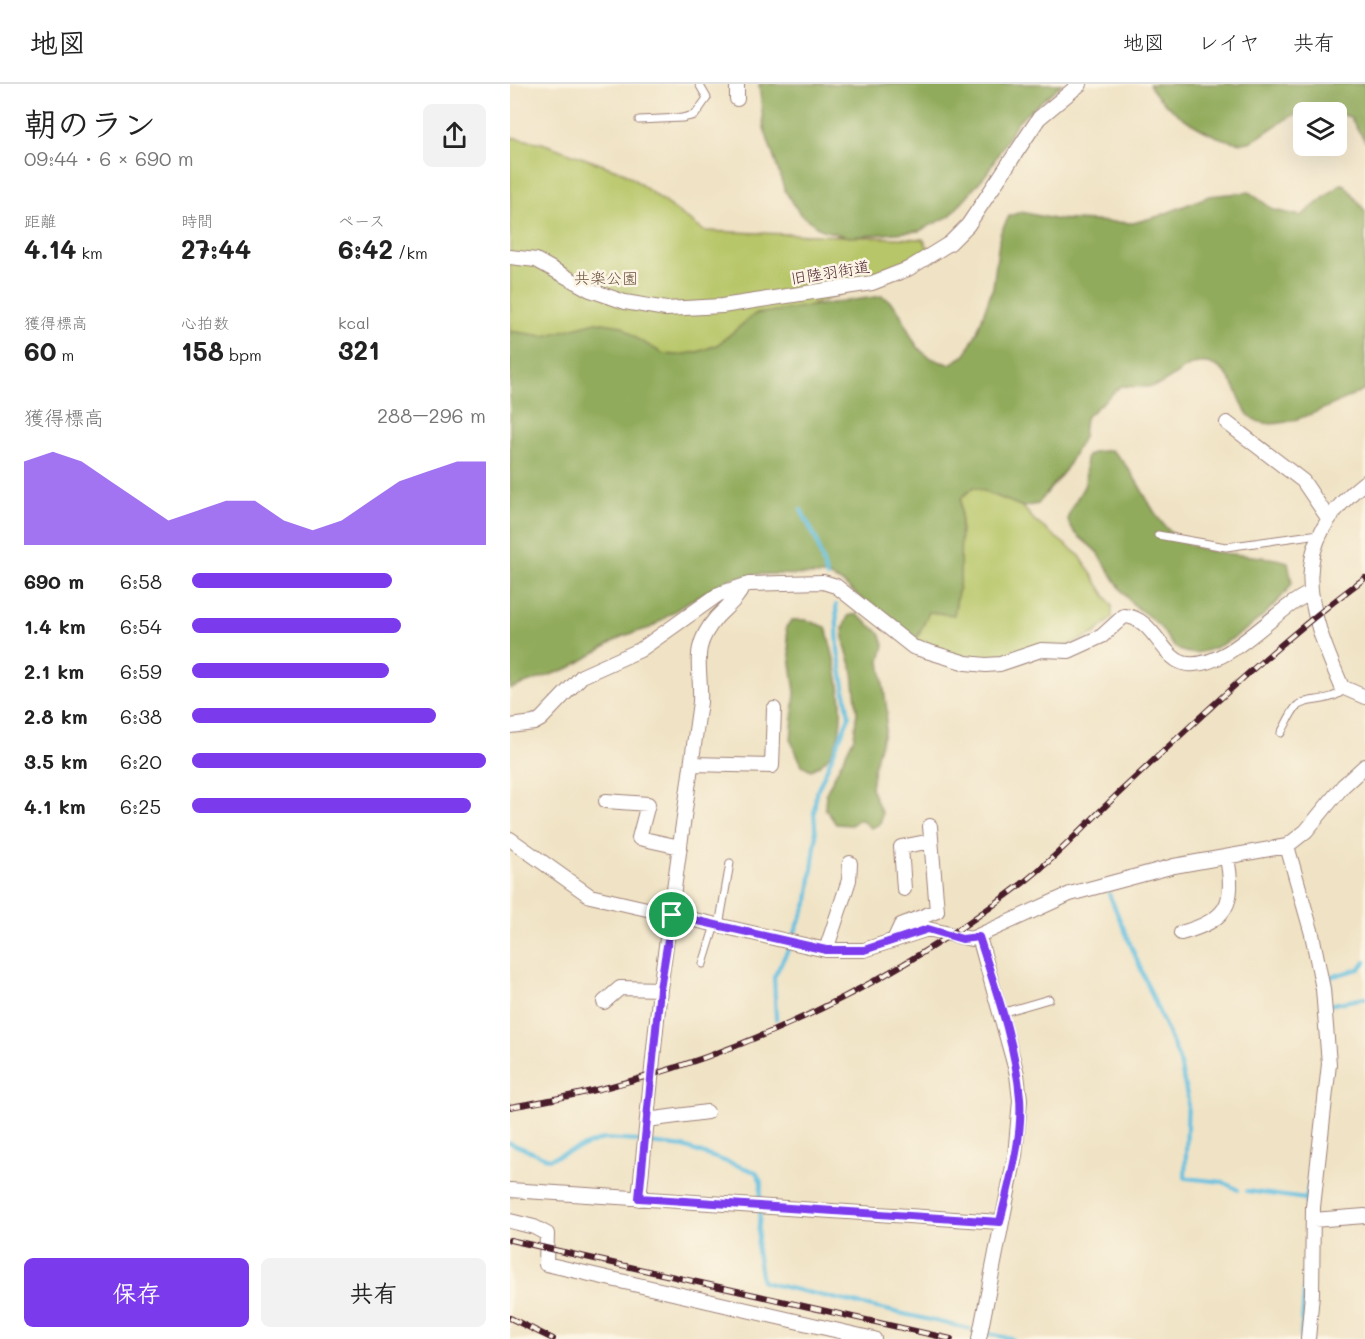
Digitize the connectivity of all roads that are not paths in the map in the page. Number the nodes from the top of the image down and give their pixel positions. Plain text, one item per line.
1 (699, 84) edge
2 (737, 84) edge
3 (1080, 84) edge
4 (737, 99) dead end
5 (639, 120) dead end
6 (510, 257) edge
7 (1227, 423) dead end
8 (1365, 482) edge
9 (1328, 518) junction
10 (1319, 534) junction
11 (1158, 535) dead end
12 (743, 586) junction
13 (1310, 593) junction
14 (1345, 689) junction
15 (1365, 697) edge
16 (774, 709) dead end
17 (510, 726) edge
18 (1281, 733) dead end
19 (693, 764) junction
20 (1365, 766) edge
21 (606, 801) dead end
22 (930, 826) dead end
23 (510, 839) edge
24 (931, 841) junction
25 (1287, 846) junction
26 (680, 847) junction
27 (1227, 858) junction
28 (730, 863) dead end
29 (850, 863) dead end
30 (904, 889) dead end
31 (672, 915) junction
32 (717, 926) junction
33 (1181, 933) dead end
34 (979, 937) junction
35 (894, 940) junction
36 (826, 950) junction
37 (703, 964) dead end
38 (660, 989) junction
39 (1049, 999) dead end
40 (604, 1002) dead end
41 (1001, 1013) junction
42 (707, 1112) dead end
43 (647, 1120) junction
44 (510, 1190) edge
45 (639, 1198) junction
46 (1365, 1216) edge
47 (1313, 1220) junction
48 (510, 1221) edge
49 (1000, 1222) junction
50 (874, 1339) edge
51 (980, 1339) edge
52 (1308, 1339) edge

1 - 5 lane
2 - 4 street
3 - 6 street, 旧陸羽街道
7 - 9 street
8 - 9 street
9 - 10 street
10 - 11 lane
10 - 13 street
12 - 13 street
12 - 17 street
12 - 19 street
13 - 14 street
14 - 15 street
14 - 18 lane
16 - 19 street
19 - 26 street
20 - 25 street
21 - 26 street
22 - 24 street
23 - 31 street
24 - 30 street
24 - 35 street
25 - 27 street
25 - 47 street
26 - 31 street
27 - 33 street
27 - 34 street
28 - 32 lane
29 - 36 street
31 - 32 street
31 - 38 street
32 - 36 street
32 - 37 lane
34 - 35 street
34 - 41 street
35 - 36 street
38 - 40 street
38 - 43 street
39 - 41 lane
41 - 49 street
42 - 43 street
43 - 45 street
44 - 45 street
45 - 49 street
46 - 47 street
47 - 52 street
48 - 50 street
49 - 51 street

